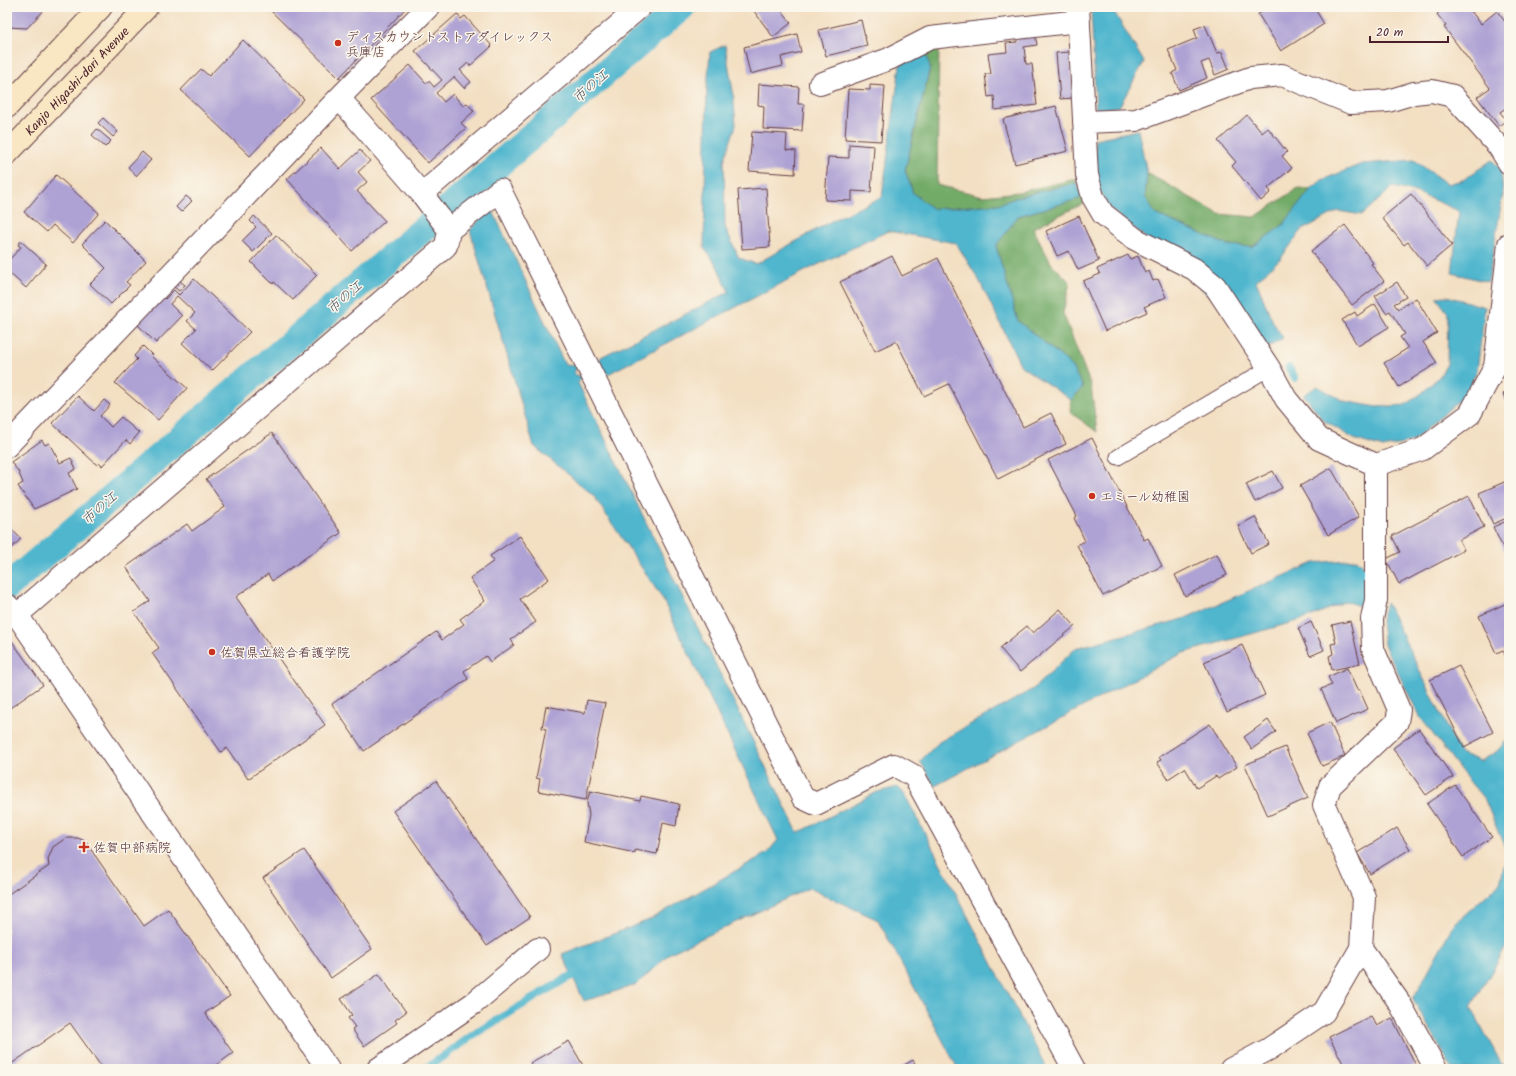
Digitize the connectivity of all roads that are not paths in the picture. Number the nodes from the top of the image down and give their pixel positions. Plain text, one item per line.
1 (102, 7) edge
2 (147, 7) edge
3 (428, 7) edge
4 (640, 7) edge
5 (1079, 14) edge
6 (820, 84) dead end
7 (340, 98) junction
8 (7, 107) edge
9 (1084, 122) junction
10 (7, 154) edge
11 (1504, 155) edge
12 (424, 197) junction
13 (448, 228) junction
14 (1509, 244) edge
15 (1269, 368) junction
16 (1502, 368) edge
17 (7, 446) edge
18 (1118, 457) dead end
19 (1376, 465) junction
20 (11, 609) edge
21 (1362, 948) junction
22 (538, 949) dead end
23 (328, 1069) edge
24 (378, 1069) edge
25 (1074, 1069) edge
26 (1231, 1069) edge
27 (1436, 1069) edge

1 - 8 main road
2 - 10 main road, Kanjo Higashi-dori Avenue
3 - 7 street
4 - 12 street
5 - 6 street
5 - 9 street
7 - 12 street
7 - 17 street
9 - 11 street
9 - 15 street
12 - 13 street
13 - 20 street
13 - 25 street
14 - 16 street
15 - 18 lane
15 - 19 street
16 - 19 street
19 - 21 street
20 - 23 street
21 - 26 street
21 - 27 street
22 - 24 street

